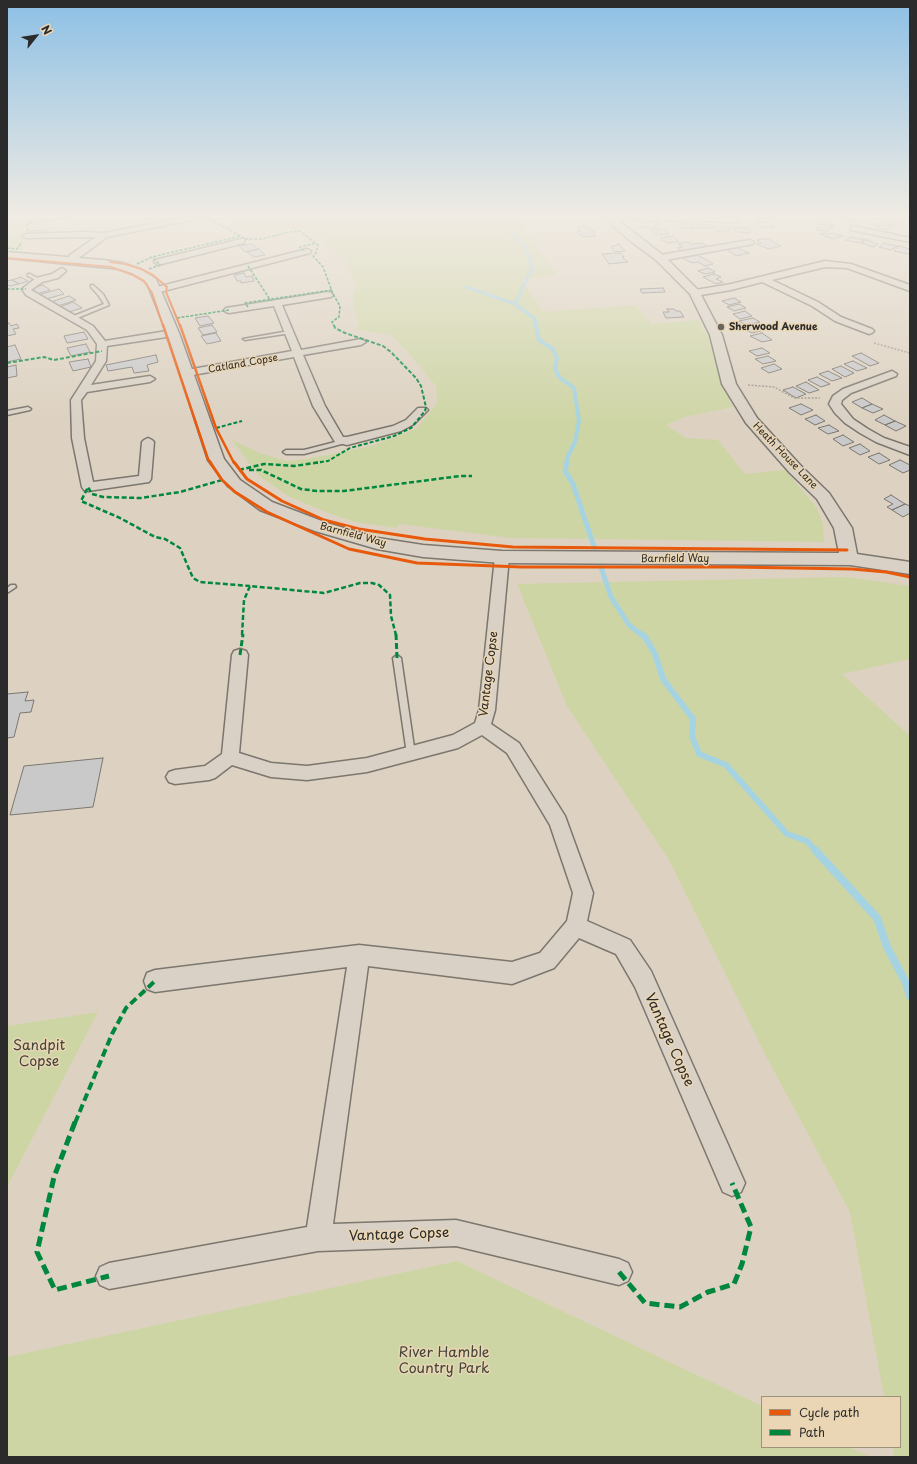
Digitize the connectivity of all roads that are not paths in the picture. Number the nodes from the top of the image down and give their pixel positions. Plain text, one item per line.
1 (32, 285) edge
2 (154, 285) edge
3 (172, 285) edge
4 (688, 285) edge
5 (738, 285) edge
6 (778, 285) edge
7 (92, 286) dead end
8 (156, 290) junction
9 (695, 292) junction
10 (328, 295) dead end
11 (277, 303) junction
12 (229, 310) dead end
13 (73, 318) junction
14 (868, 331) road end
15 (289, 332) junction
16 (173, 333) junction
17 (245, 339) dead end
18 (361, 342) dead end
19 (102, 344) junction
20 (298, 354) junction
21 (187, 373) junction
22 (888, 379) dead end
23 (150, 380) dead end
24 (83, 389) junction
25 (28, 409) dead end
26 (422, 410) dead end
27 (7, 413) edge
28 (347, 441) junction
29 (148, 442) dead end
30 (910, 451) edge
31 (286, 452) dead end
32 (509, 557) junction
33 (850, 559) junction
34 (910, 568) edge
35 (240, 655) dead end
36 (397, 658) dead end
37 (482, 727) junction
38 (411, 754) junction
39 (230, 757) junction
40 (175, 777) dead end
41 (576, 926) junction
42 (359, 955) junction
43 (155, 981) dead end
44 (732, 1183) dead end
45 (318, 1238) junction
46 (619, 1272) dead end
47 (109, 1276) dead end

1 - 13 street
2 - 8 street, Barnfield Way
3 - 8 street
4 - 9 street, Heath House Lane
5 - 9 street
6 - 14 street
7 - 13 lane
8 - 16 street, Barnfield Way
9 - 33 street, Heath House Lane
10 - 11 street
11 - 12 street
11 - 15 street
13 - 19 street
15 - 17 lane
15 - 20 street
16 - 19 street
16 - 21 street, Barnfield Way
18 - 20 street, Catland Copse
19 - 24 street
20 - 21 street, Catland Copse
20 - 28 street
21 - 32 street, Barnfield Way
22 - 30 street
23 - 24 street
24 - 29 street
25 - 27 lane
26 - 28 street
28 - 31 lane
32 - 33 street, Barnfield Way
32 - 37 street, Vantage Copse
33 - 34 street
35 - 39 street
36 - 38 lane
37 - 38 street
37 - 41 street, Vantage Copse
38 - 39 street
39 - 40 street
41 - 42 street, Vantage Copse
41 - 44 street, Vantage Copse
42 - 43 street, Vantage Copse
42 - 45 street
45 - 46 street, Vantage Copse
45 - 47 street, Vantage Copse

